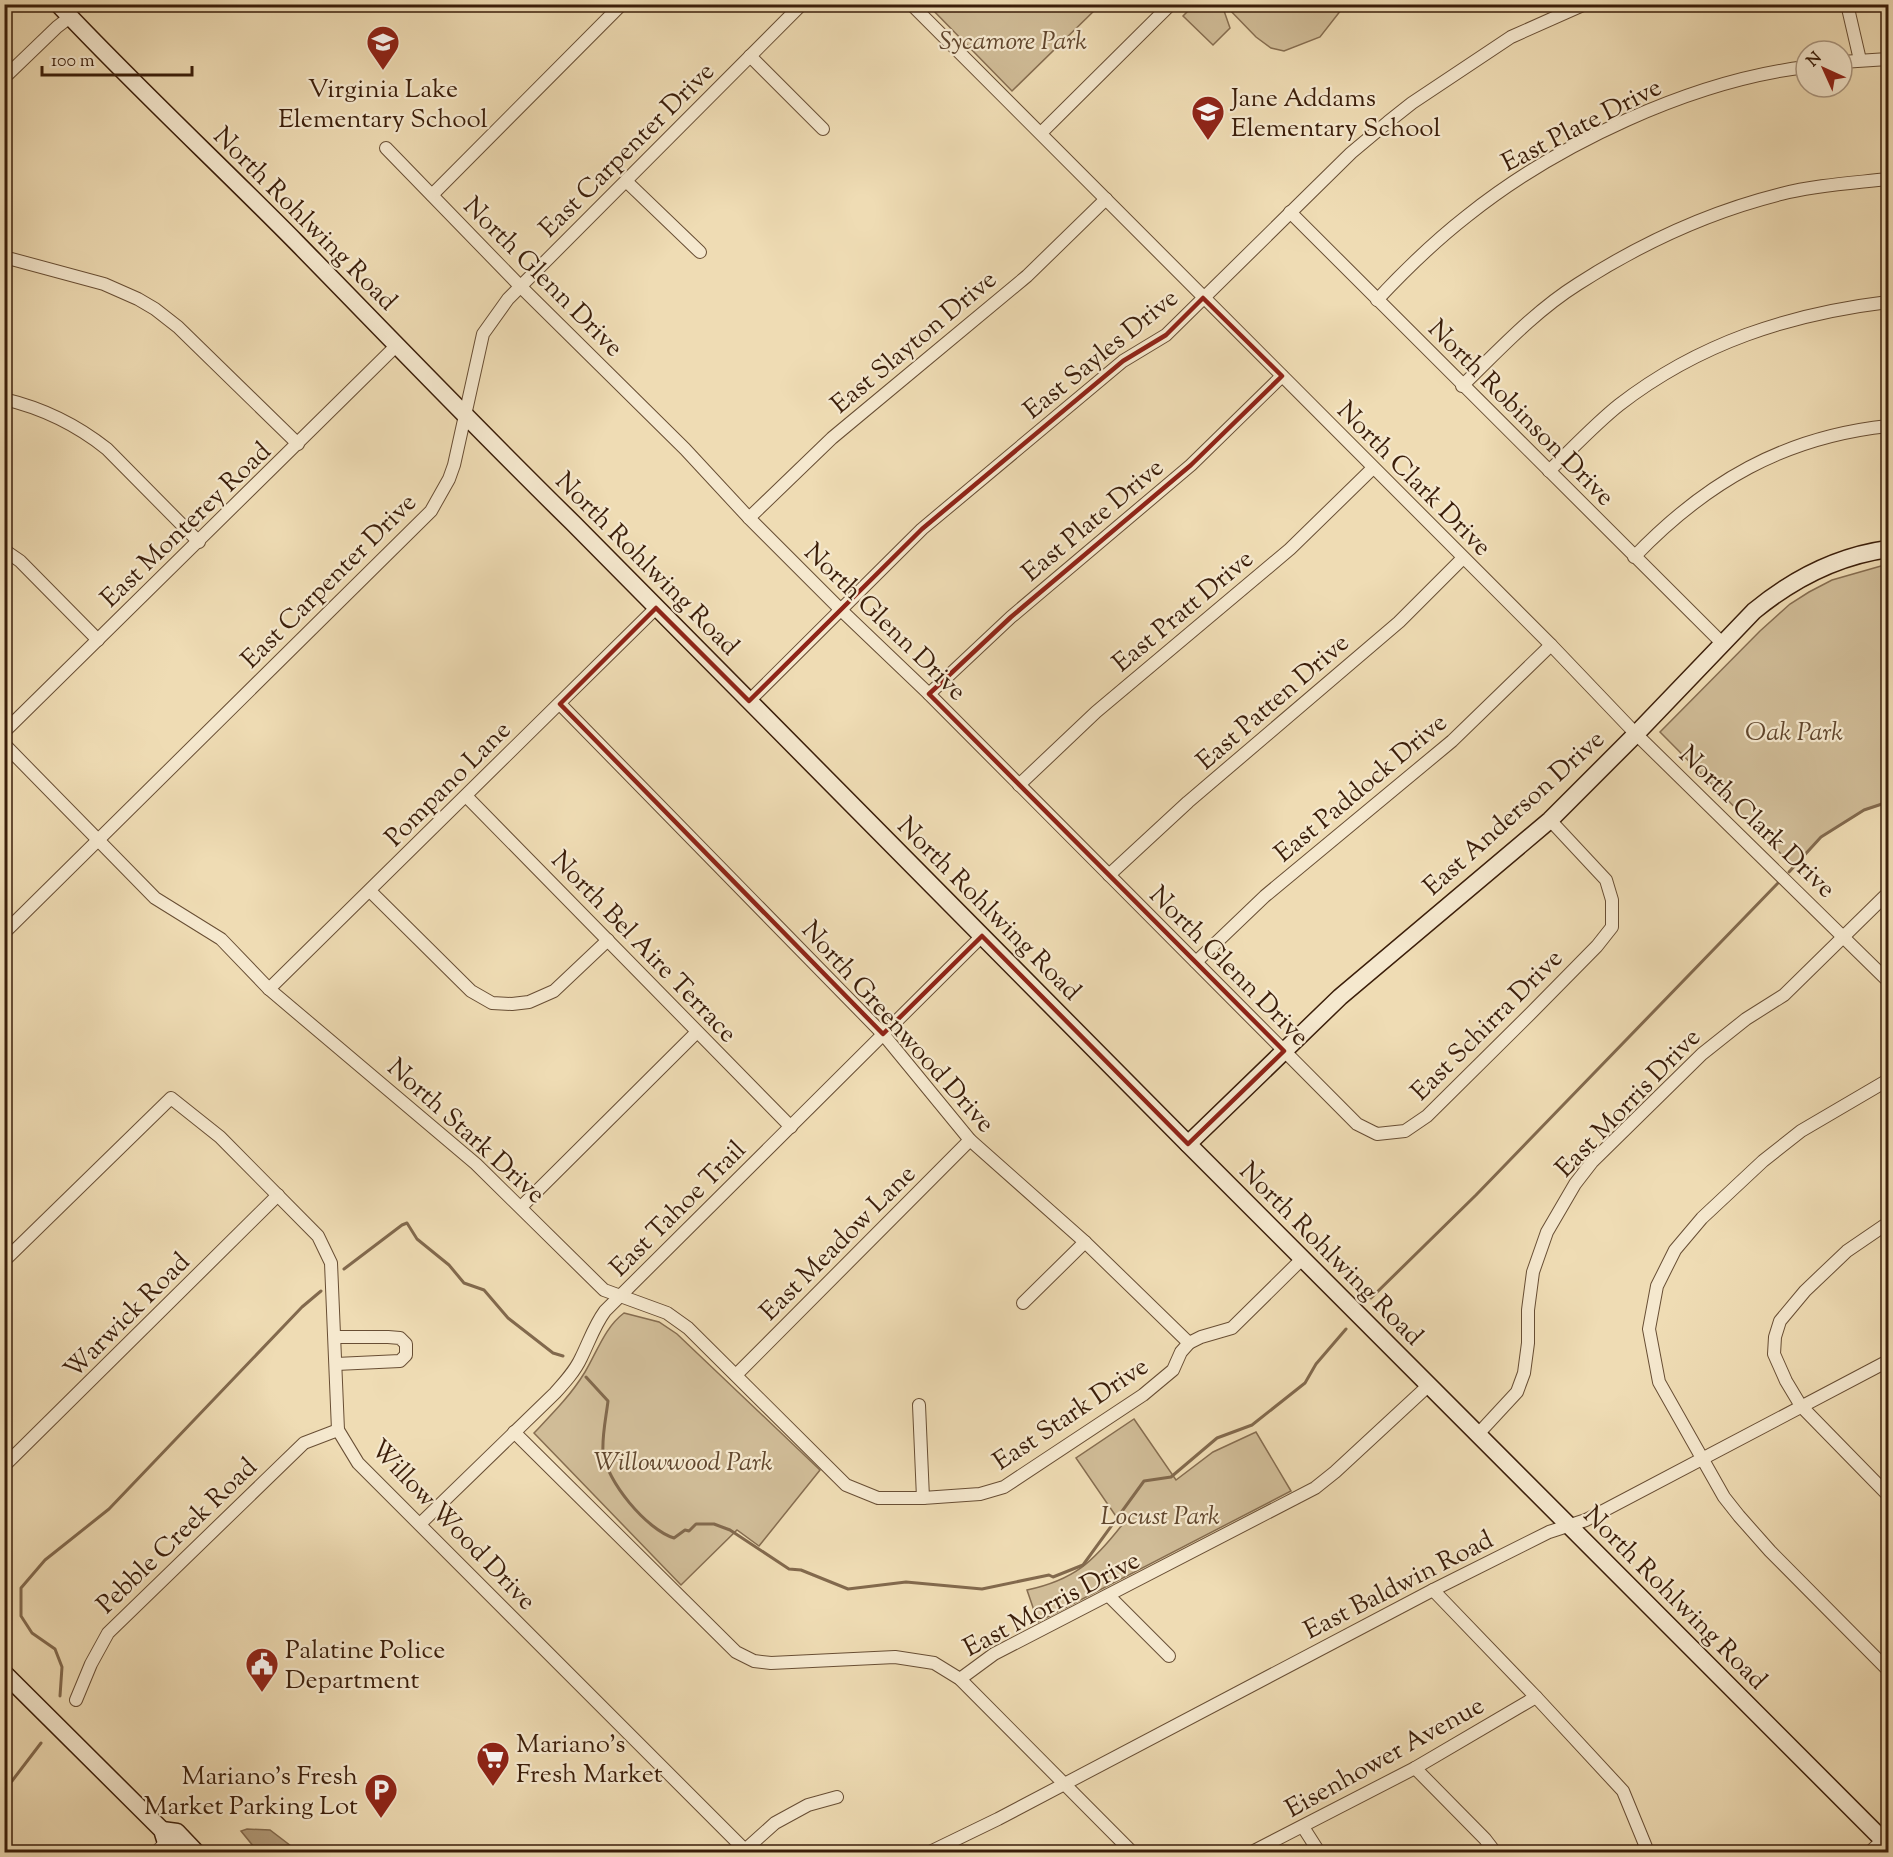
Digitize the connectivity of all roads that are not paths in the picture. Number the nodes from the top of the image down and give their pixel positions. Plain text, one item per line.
1 (622, 4) edge
2 (802, 4) edge
3 (911, 4) edge
4 (1171, 4) edge
5 (1585, 4) edge
6 (1847, 4) edge
7 (64, 11) edge
8 (750, 56) junction
9 (1888, 59) edge
10 (1860, 60) junction
11 (1854, 61) edge
12 (1794, 69) edge
13 (4, 78) edge
14 (823, 129) dead end
15 (1041, 133) junction
16 (386, 148) dead end
17 (1888, 179) edge
18 (626, 181) junction
19 (432, 195) junction
20 (1106, 200) junction
21 (1290, 213) junction
22 (700, 252) dead end
23 (4, 257) edge
24 (520, 286) junction
25 (1203, 298) junction
26 (1377, 300) junction
27 (1888, 302) edge
28 (396, 346) junction
29 (1282, 376) junction
30 (1462, 386) junction
31 (4, 399) edge
32 (464, 414) junction
33 (1888, 426) edge
34 (298, 444) junction
35 (1373, 468) junction
36 (1549, 471) junction
37 (749, 518) junction
38 (199, 542) junction
39 (1888, 549) edge
40 (4, 550) edge
41 (1634, 557) junction
42 (1463, 558) junction
43 (656, 608) junction
44 (840, 609) junction
45 (98, 640) junction
46 (1722, 643) junction
47 (1551, 645) junction
48 (929, 694) junction
49 (749, 701) junction
50 (560, 704) junction
51 (4, 732) edge
52 (1636, 734) junction
53 (4, 744) edge
54 (1019, 784) junction
55 (466, 796) junction
56 (1550, 820) junction
57 (98, 841) junction
58 (1108, 875) junction
59 (369, 891) junction
60 (1888, 893) edge
61 (4, 933) edge
62 (982, 936) junction
63 (1845, 936) junction
64 (608, 940) junction
65 (1196, 962) junction
66 (1888, 981) edge
67 (269, 989) junction
68 (697, 1032) junction
69 (883, 1034) junction
70 (1284, 1051) junction
71 (1888, 1080) edge
72 (1357, 1124) joint
73 (791, 1127) junction
74 (970, 1140) junction
75 (1188, 1144) junction
76 (278, 1195) junction
77 (521, 1207) junction
78 (1888, 1222) edge
79 (1085, 1242) junction
80 (1302, 1259) junction
81 (4, 1261) edge
82 (620, 1296) junction
83 (1023, 1303) dead end
84 (335, 1337) junction
85 (1189, 1343) junction
86 (1888, 1361) edge
87 (336, 1364) junction
88 (736, 1376) junction
89 (1429, 1385) junction
90 (919, 1405) dead end
91 (1801, 1406) junction
92 (338, 1430) junction
93 (514, 1431) junction
94 (1479, 1433) junction
95 (1702, 1457) junction
96 (4, 1466) edge
97 (1888, 1495) edge
98 (923, 1498) junction
99 (420, 1524) junction
100 (1568, 1526) junction
101 (1433, 1590) junction
102 (1109, 1596) junction
103 (1169, 1656) dead end
104 (1888, 1670) edge
105 (4, 1673) edge
106 (960, 1679) junction
107 (1536, 1697) junction
108 (76, 1700) dead end
109 (1415, 1768) junction
110 (1064, 1784) junction
111 (837, 1797) dead end
112 (1303, 1827) junction
113 (1886, 1843) edge
114 (174, 1845) edge
115 (746, 1851) edge
116 (930, 1852) edge
117 (1132, 1852) edge
118 (1252, 1852) edge
119 (1319, 1852) edge
120 (1495, 1852) edge
121 (1646, 1852) edge
122 (1870, 1852) edge

1 - 19 street
2 - 8 street, East Carpenter Drive
3 - 15 street, North Clark Drive
4 - 15 street
5 - 21 street, East Sayles Drive
6 - 10 street
7 - 13 street
7 - 28 street, North Rohlwing Road
8 - 14 street
8 - 18 street, East Carpenter Drive
9 - 10 street
10 - 11 street
12 - 26 street, East Plate Drive
15 - 20 street, North Clark Drive
16 - 19 street, North Glenn Drive
17 - 30 street
18 - 22 street
18 - 24 street, East Carpenter Drive
19 - 24 street, North Glenn Drive
20 - 25 street, North Clark Drive
20 - 37 street, East Slayton Drive
21 - 25 street, East Sayles Drive
21 - 26 street, North Robinson Drive
23 - 34 street
24 - 32 street, East Carpenter Drive
24 - 37 street, North Glenn Drive
25 - 29 street, North Clark Drive
25 - 44 street, East Sayles Drive
26 - 30 street, North Robinson Drive
27 - 36 street
28 - 32 street, North Rohlwing Road
28 - 34 street, East Monterey Road
29 - 35 street, North Clark Drive
29 - 48 street, East Plate Drive
30 - 36 street, North Robinson Drive
31 - 38 street
32 - 43 street, North Rohlwing Road
32 - 57 street, East Carpenter Drive
33 - 41 street
34 - 38 street, East Monterey Road
35 - 42 street, North Clark Drive
35 - 54 street, East Pratt Drive
36 - 41 street, North Robinson Drive
37 - 44 street, North Glenn Drive
38 - 45 street, East Monterey Road
39 - 46 street, East Anderson Drive
40 - 45 street
41 - 46 street, North Robinson Drive
42 - 47 street, North Clark Drive
42 - 58 street, East Patten Drive
43 - 49 street, North Rohlwing Road
43 - 50 street, Pompano Lane
44 - 48 street, North Glenn Drive
44 - 49 street, East Sayles Drive
45 - 51 street, East Monterey Road
46 - 52 street, East Anderson Drive
47 - 52 street, North Clark Drive
47 - 65 street, East Paddock Drive
48 - 54 street, North Glenn Drive
49 - 62 street, North Rohlwing Road
50 - 55 street, Pompano Lane
50 - 69 street, North Greenwood Drive
52 - 56 street, East Anderson Drive
52 - 63 street, North Clark Drive
53 - 57 street, North Stark Drive
54 - 58 street, North Glenn Drive
55 - 59 street, Pompano Lane
55 - 64 street, North Bel Aire Terrace
56 - 70 street, East Anderson Drive
56 - 72 street, East Schirra Drive
57 - 61 street, East Carpenter Drive
57 - 67 street, North Stark Drive
58 - 65 street, North Glenn Drive
59 - 64 street
59 - 67 street, Pompano Lane
60 - 63 street, East Morris Drive
62 - 69 street, East Tahoe Trail
62 - 75 street, North Rohlwing Road
63 - 66 street, North Clark Drive
63 - 94 street, East Morris Drive
64 - 68 street, North Bel Aire Terrace
65 - 70 street, North Glenn Drive
67 - 77 street, North Stark Drive
68 - 73 street, North Bel Aire Terrace
68 - 77 street
69 - 73 street, East Tahoe Trail
69 - 74 street, North Greenwood Drive
70 - 72 street, North Glenn Drive
70 - 75 street, East Anderson Drive
71 - 95 street
73 - 82 street, East Tahoe Trail
74 - 79 street, North Greenwood Drive
74 - 88 street, East Meadow Lane
75 - 80 street, North Rohlwing Road
76 - 81 street, Willow Wood Drive
76 - 84 street, Willow Wood Drive
76 - 96 street, Warwick Road
77 - 82 street, North Stark Drive
78 - 91 street
79 - 83 street
79 - 85 street, North Greenwood Drive
80 - 85 street
80 - 89 street, North Rohlwing Road
82 - 88 street, North Stark Drive
82 - 93 street, East Tahoe Trail
84 - 87 street, Willow Wood Drive
84 - 87 street
85 - 98 street, East Stark Drive
86 - 91 street, East Baldwin Road
87 - 92 street, Willow Wood Drive
88 - 98 street, North Stark Drive
89 - 94 street, North Rohlwing Road
89 - 102 street, East Morris Drive
90 - 98 street
91 - 95 street, East Baldwin Road
91 - 97 street
92 - 99 street, Willow Wood Drive
92 - 108 street, Pebble Creek Road
93 - 99 street, East Tahoe Trail
93 - 106 street
94 - 100 street, North Rohlwing Road
95 - 100 street, East Baldwin Road
95 - 104 street
99 - 115 street, Willow Wood Drive
100 - 101 street, East Baldwin Road
100 - 113 street, North Rohlwing Road
101 - 107 street
101 - 110 street, East Baldwin Road
102 - 103 street
102 - 106 street, East Morris Drive
105 - 114 street
106 - 110 street
107 - 109 street, Eisenhower Avenue
107 - 121 street
109 - 112 street, Eisenhower Avenue
109 - 120 street
110 - 116 street, East Baldwin Road
110 - 117 street
111 - 115 street
112 - 118 street, Eisenhower Avenue
112 - 119 street
113 - 122 street

